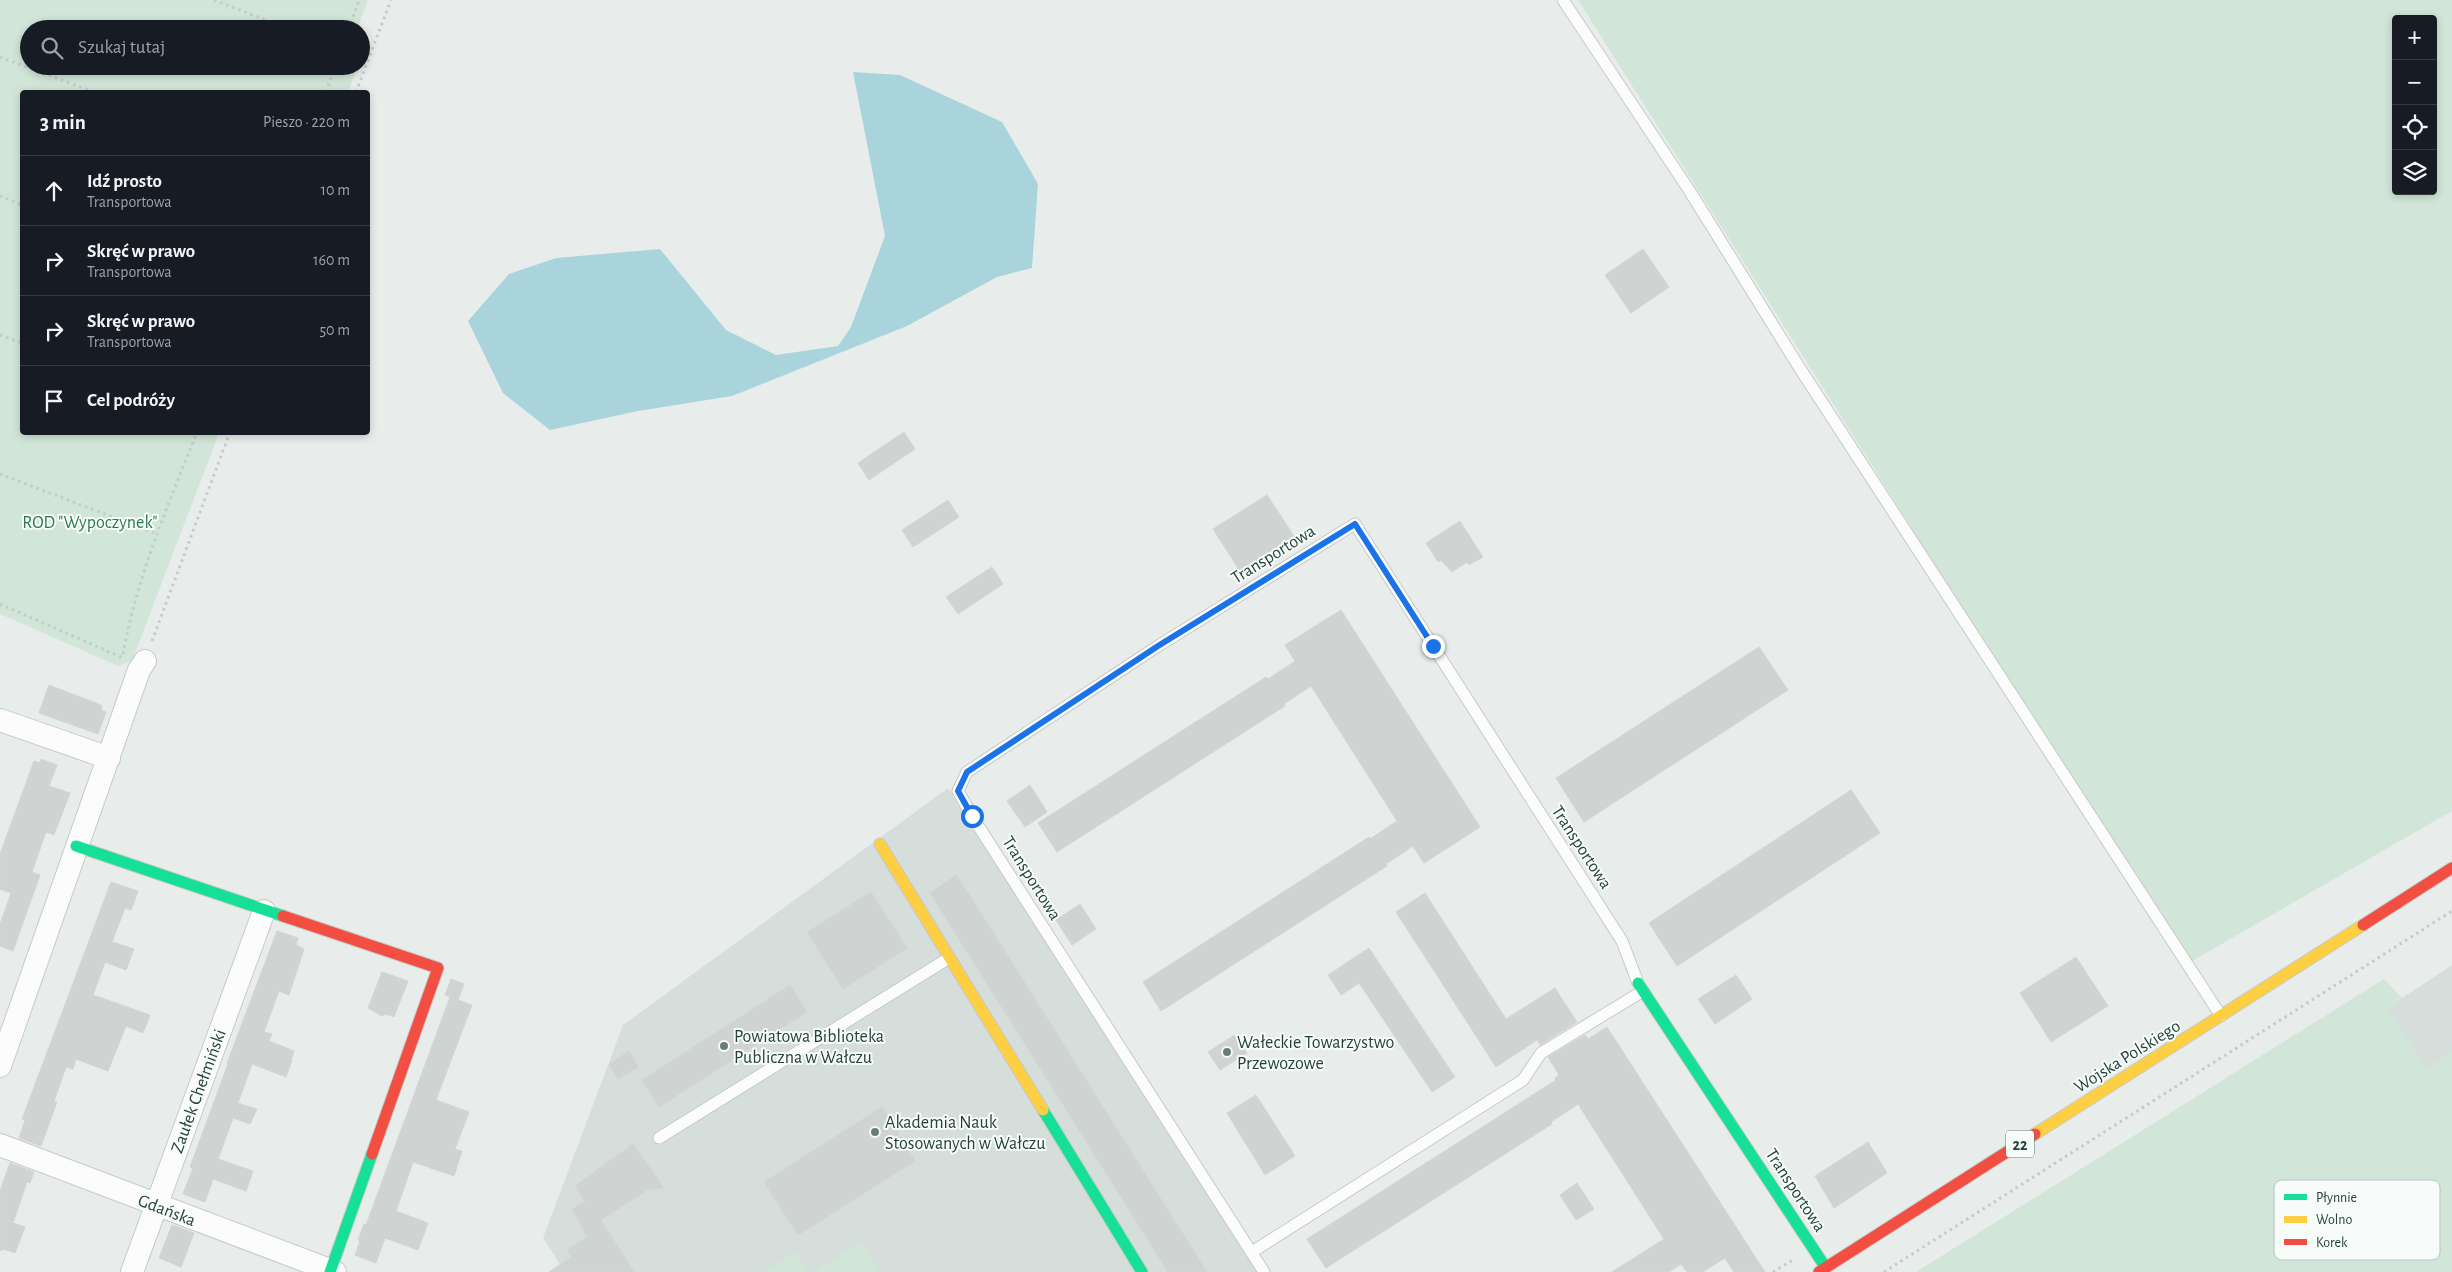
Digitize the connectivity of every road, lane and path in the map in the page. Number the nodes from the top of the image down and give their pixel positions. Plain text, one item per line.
1 (214, 0) edge
2 (359, 0) edge
3 (391, 0) edge
4 (1563, 0) edge
5 (266, 20) edge
6 (352, 20) edge
7 (370, 55) edge
8 (0, 57) edge
9 (20, 64) edge
10 (48, 75) edge
11 (332, 75) edge
12 (362, 75) edge
13 (89, 90) edge
14 (327, 90) edge
15 (357, 90) edge
16 (0, 196) edge
17 (20, 204) edge
18 (0, 335) edge
19 (20, 342) edge
20 (195, 435) edge
21 (229, 435) edge
22 (0, 474) edge
23 (157, 534) junction
24 (0, 604) edge
25 (122, 657) junction
26 (135, 662) junction
27 (0, 720) edge
28 (109, 758) junction
29 (880, 844) dead end
30 (76, 846) junction
31 (2452, 868) edge
32 (264, 910) junction
33 (2452, 911) edge
34 (949, 958) junction
35 (1641, 987) junction
36 (2221, 1016) junction
37 (0, 1066) edge
38 (659, 1138) dead end
39 (0, 1145) edge
40 (157, 1206) junction
41 (1252, 1252) junction
42 (1823, 1270) edge
43 (332, 1271) edge
44 (132, 1272) edge
45 (1142, 1272) edge
46 (1264, 1272) edge
47 (1884, 1272) edge

1 - 5 path
2 - 6 path
3 - 7 path
4 - 36 lane
8 - 9 path
10 - 13 path
11 - 14 path
12 - 15 path
16 - 17 path
18 - 19 path
20 - 23 path
21 - 26 path
22 - 23 path
23 - 25 path
24 - 25 path
25 - 26 path
26 - 28 street
27 - 28 street
28 - 30 street
29 - 34 street
30 - 32 street
30 - 37 street
31 - 36 street, Wojska Polskiego / 22
32 - 40 street, Zaułek Chełmiński
32 - 43 street
33 - 47 path
34 - 38 lane
34 - 45 street
35 - 41 lane
35 - 41 lane, Transportowa
35 - 42 street, Transportowa
36 - 42 street, Wojska Polskiego / 22
39 - 40 street, Gdańska
40 - 43 street, Gdańska
40 - 44 street, Zaułek Chełmiński
41 - 46 lane, Transportowa

